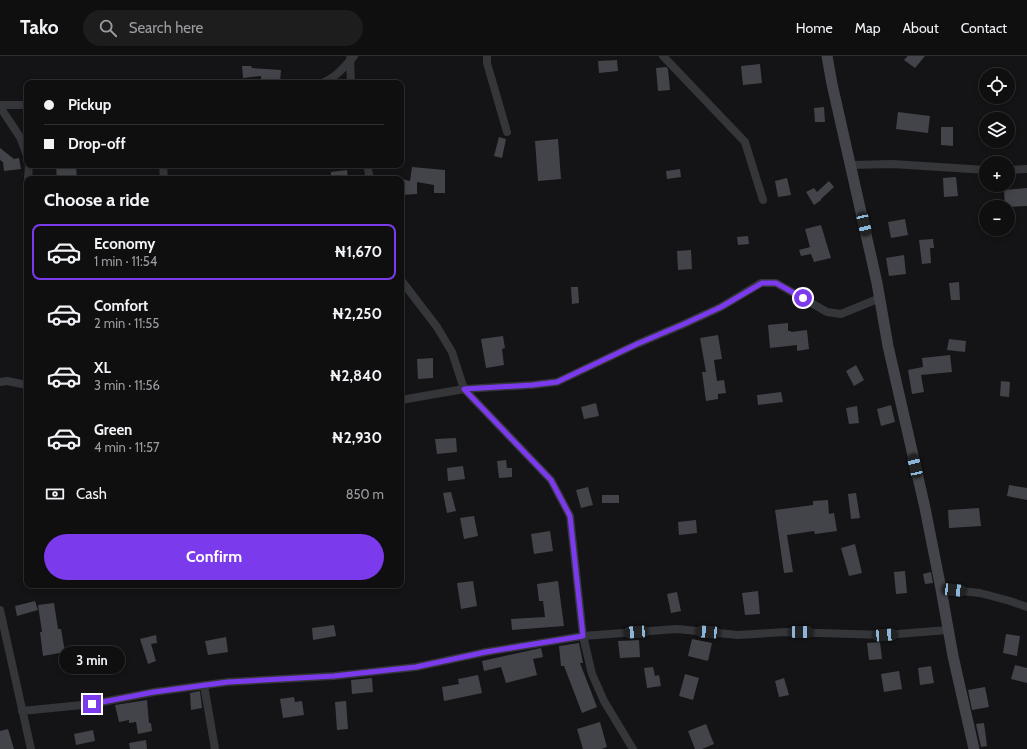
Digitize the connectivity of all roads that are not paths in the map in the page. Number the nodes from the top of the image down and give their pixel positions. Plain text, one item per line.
1 (487, 56) edge
2 (663, 56) edge
3 (827, 56) edge
4 (352, 57) edge
5 (328, 80) edge
6 (351, 80) edge
7 (24, 105) edge
8 (0, 106) edge
9 (507, 132) dead end
10 (24, 147) edge
11 (852, 165) junction
12 (1027, 169) edge
13 (979, 170) edge
14 (1015, 170) edge
15 (763, 200) dead end
16 (404, 284) edge
17 (880, 298) junction
18 (0, 382) edge
19 (24, 384) edge
20 (464, 389) junction
21 (404, 399) edge
22 (941, 588) junction
23 (1027, 607) edge
24 (0, 610) edge
25 (948, 630) junction
26 (583, 636) junction
27 (204, 685) junction
28 (22, 711) junction
29 (31, 749) edge
30 (216, 749) edge
31 (633, 749) edge
32 (974, 749) edge

1 - 9 street
2 - 15 street
3 - 11 street
4 - 5 street
4 - 6 street
7 - 8 street
8 - 10 street
11 - 13 street
11 - 17 street
12 - 14 street
16 - 20 street
17 - 20 street
17 - 22 street
18 - 19 street
20 - 21 street
20 - 26 street
22 - 23 street
22 - 25 street
24 - 28 street
25 - 26 street
25 - 32 street
26 - 27 street
26 - 31 street
27 - 28 street
27 - 30 street
28 - 29 street

